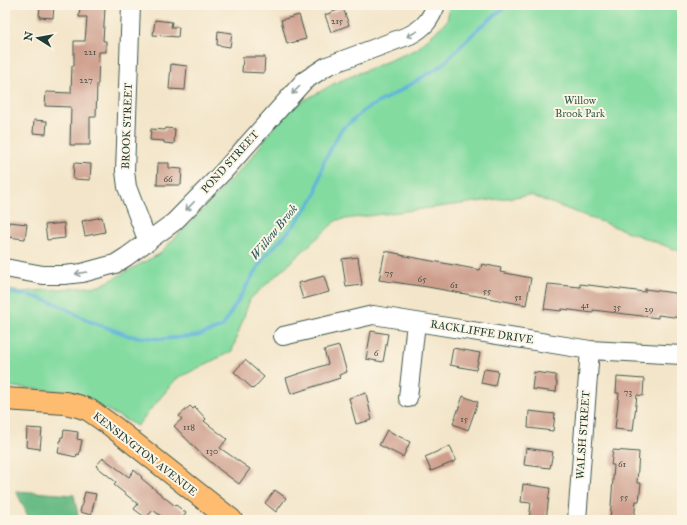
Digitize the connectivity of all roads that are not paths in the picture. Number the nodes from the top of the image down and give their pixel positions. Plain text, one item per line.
1 (131, 5) edge
2 (436, 5) edge
3 (148, 242) junction
4 (5, 268) edge
5 (416, 322) junction
6 (283, 336) dead end
7 (590, 350) junction
8 (682, 355) edge
9 (408, 398) dead end
10 (5, 399) edge
11 (219, 516) edge
12 (577, 520) edge

1 - 3 street, BROOK STREET
2 -> 3 street, POND STREET
3 -> 4 street, POND STREET
5 - 6 street, RACKLIFFE DRIVE
5 - 7 street, RACKLIFFE DRIVE
5 - 9 street
7 - 8 street, RACKLIFFE DRIVE
7 - 12 street, WALSH STREET
10 - 11 main road, KENSINGTON AVENUE

